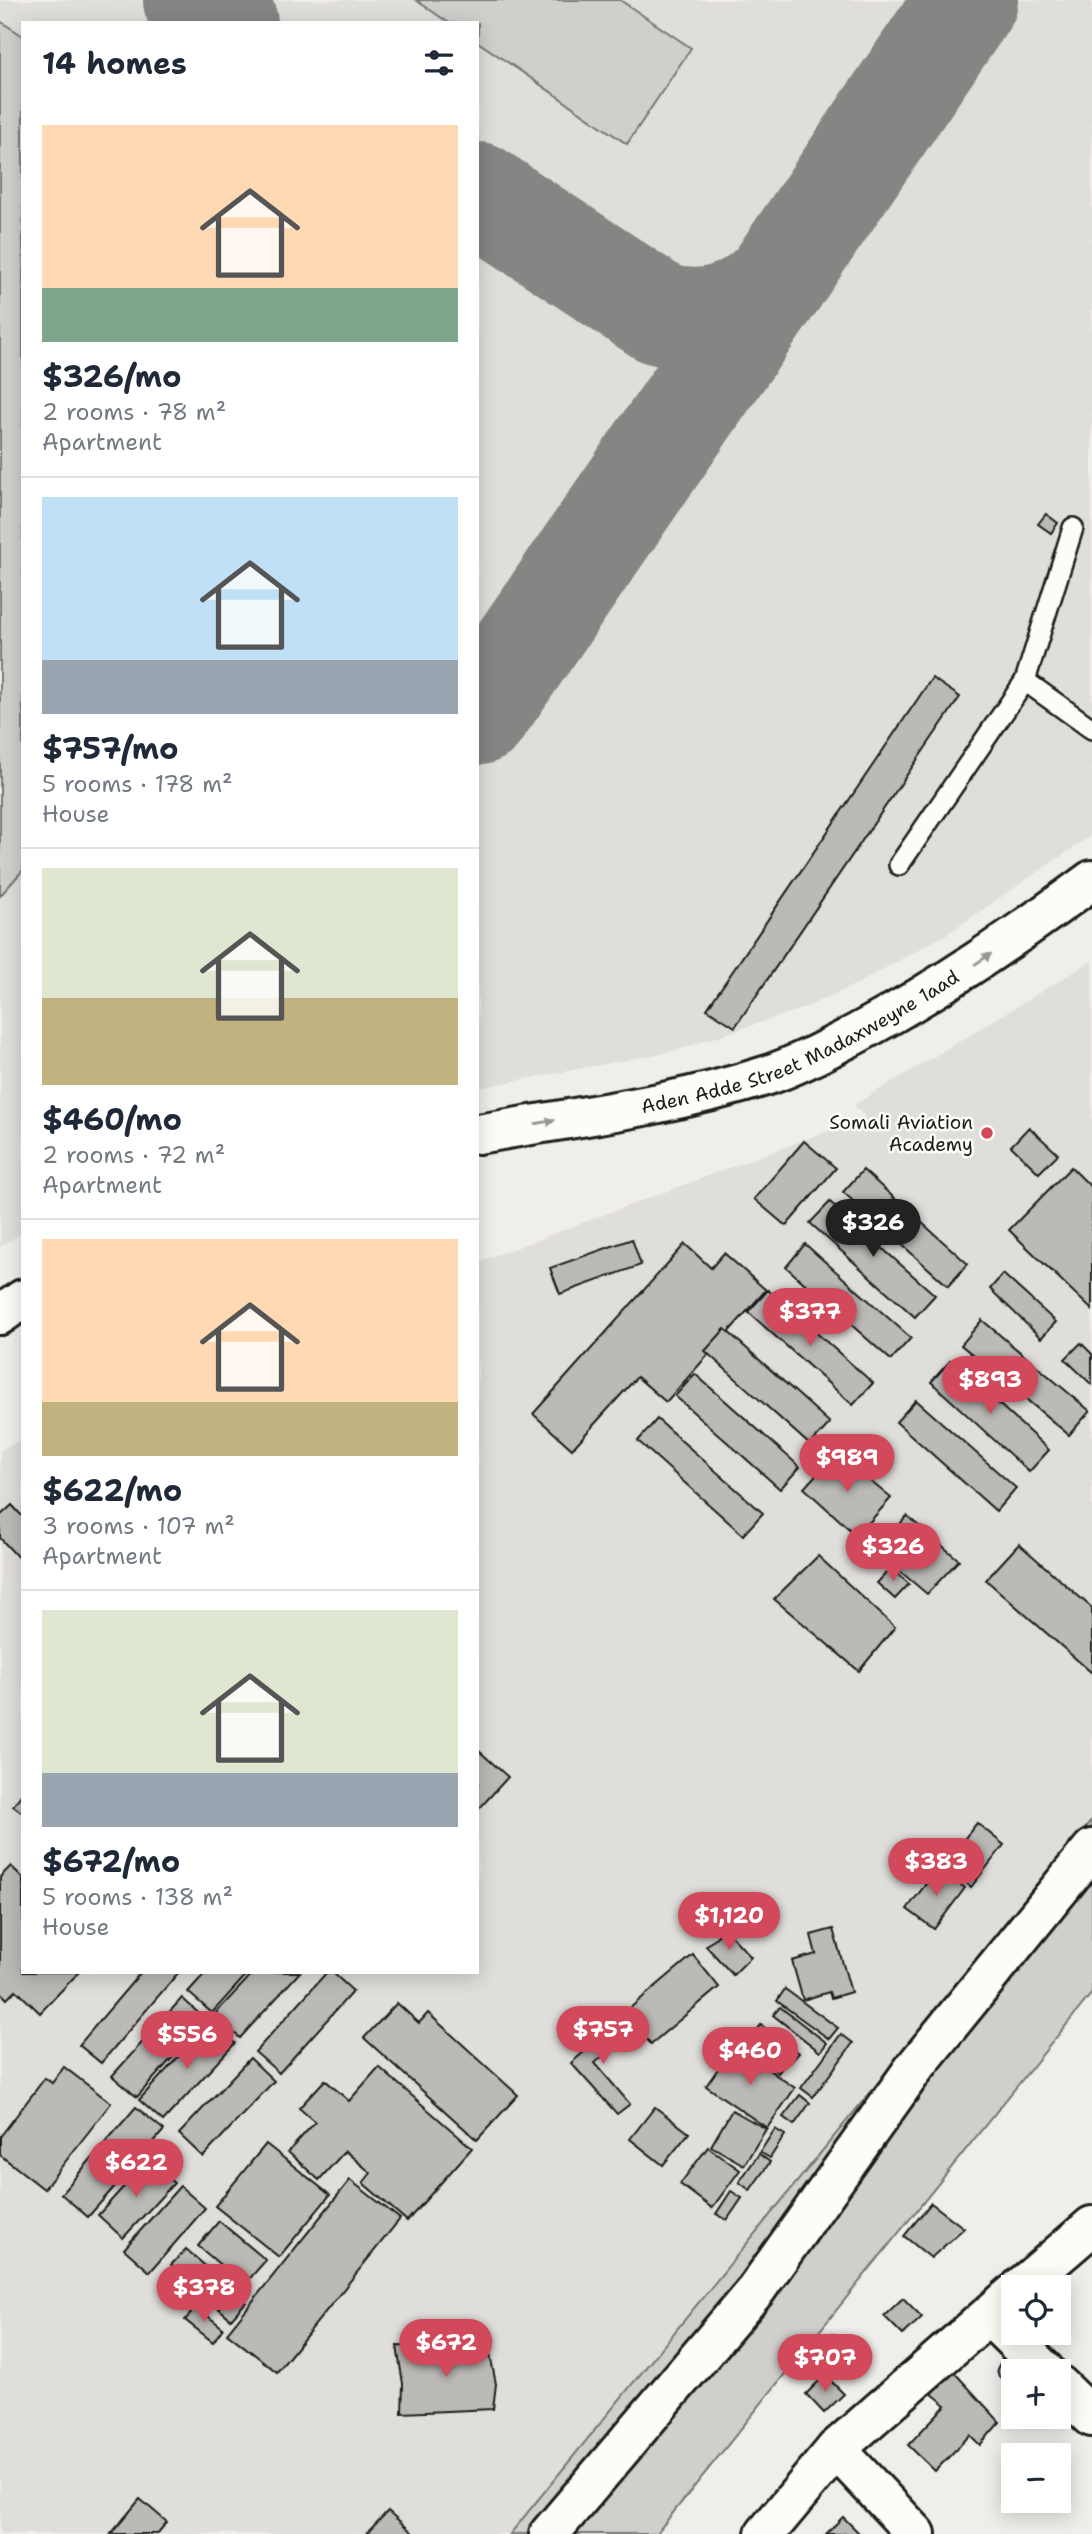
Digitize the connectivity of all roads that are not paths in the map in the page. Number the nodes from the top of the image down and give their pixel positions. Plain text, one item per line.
1 (1073, 528) dead end
2 (1025, 681) junction
3 (1092, 729) edge
4 (899, 865) dead end
5 (1092, 880) edge
6 (479, 1134) edge
7 (21, 1301) edge
8 (0, 1315) edge
9 (1092, 1849) edge
10 (1092, 2226) edge
11 (1035, 2275) edge
12 (1001, 2305) edge
13 (1071, 2397) edge
14 (1092, 2417) edge
15 (835, 2449) junction
16 (549, 2534) edge
17 (765, 2534) edge
18 (916, 2534) edge

1 - 2 lane
2 - 3 lane
2 - 4 lane
6 -> 5 street, Aden Adde Street Madaxweyne 1aad
7 - 8 street
9 - 16 street
10 - 11 street
12 - 15 street
13 - 14 street
15 - 17 street
15 - 18 street

